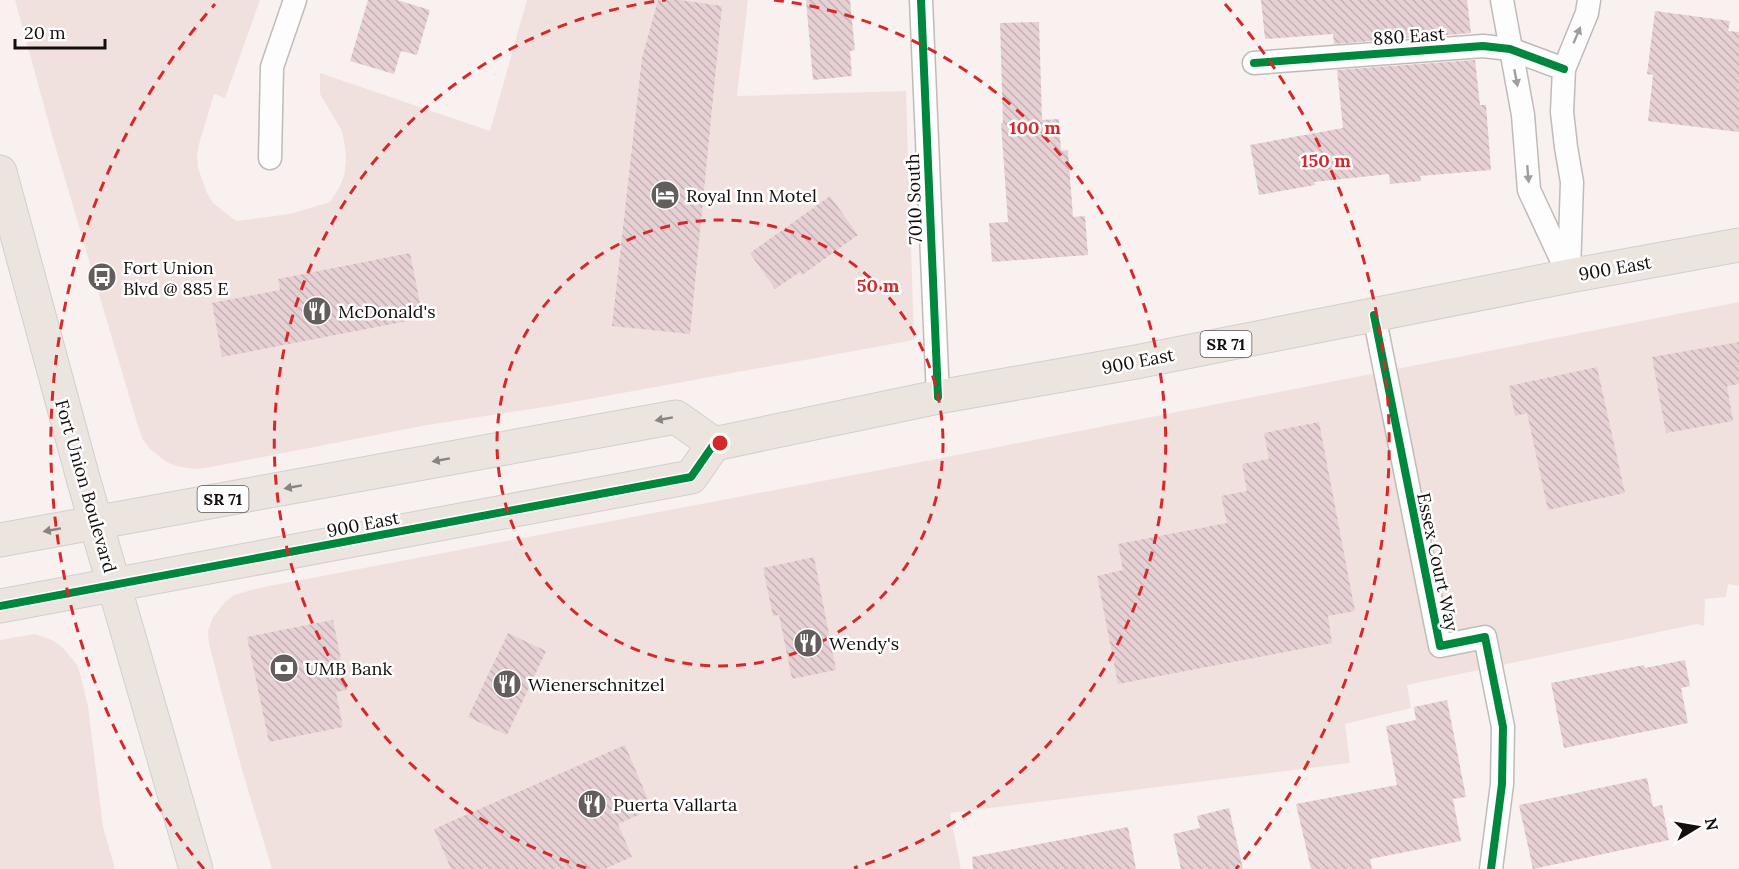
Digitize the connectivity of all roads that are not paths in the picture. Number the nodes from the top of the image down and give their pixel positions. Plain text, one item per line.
1 (295, 0) edge
2 (921, 0) edge
3 (1502, 0) edge
4 (1589, 0) edge
5 (1510, 49) junction
6 (1254, 63) dead end
7 (1564, 69) junction
8 (270, 158) dead end
9 (0, 172) edge
10 (1739, 245) edge
11 (1569, 276) junction
12 (1374, 315) junction
13 (938, 398) junction
14 (714, 444) junction
15 (97, 523) junction
16 (0, 540) edge
17 (115, 585) junction
18 (0, 606) edge
19 (196, 869) edge
20 (1491, 869) edge

1 - 8 street
2 - 13 street, 7010 South
3 - 5 street
7 -> 4 street
5 - 6 street, 880 East
5 - 7 street, 880 East
5 -> 11 street
7 - 11 street
9 - 15 main road, Fort Union Boulevard
10 - 11 main road, 900 East / SR 71
11 - 12 main road, 900 East / SR 71
12 - 13 main road, 900 East / SR 71
12 - 20 street, Essex Court Way
13 - 14 main road, 900 East / SR 71
14 -> 15 main road, SR 71
14 - 17 main road, 900 East
15 -> 16 main road, SR 71
15 - 17 main road, Fort Union Boulevard
17 - 18 main road, 900 East
17 - 19 main road, Fort Union Boulevard

